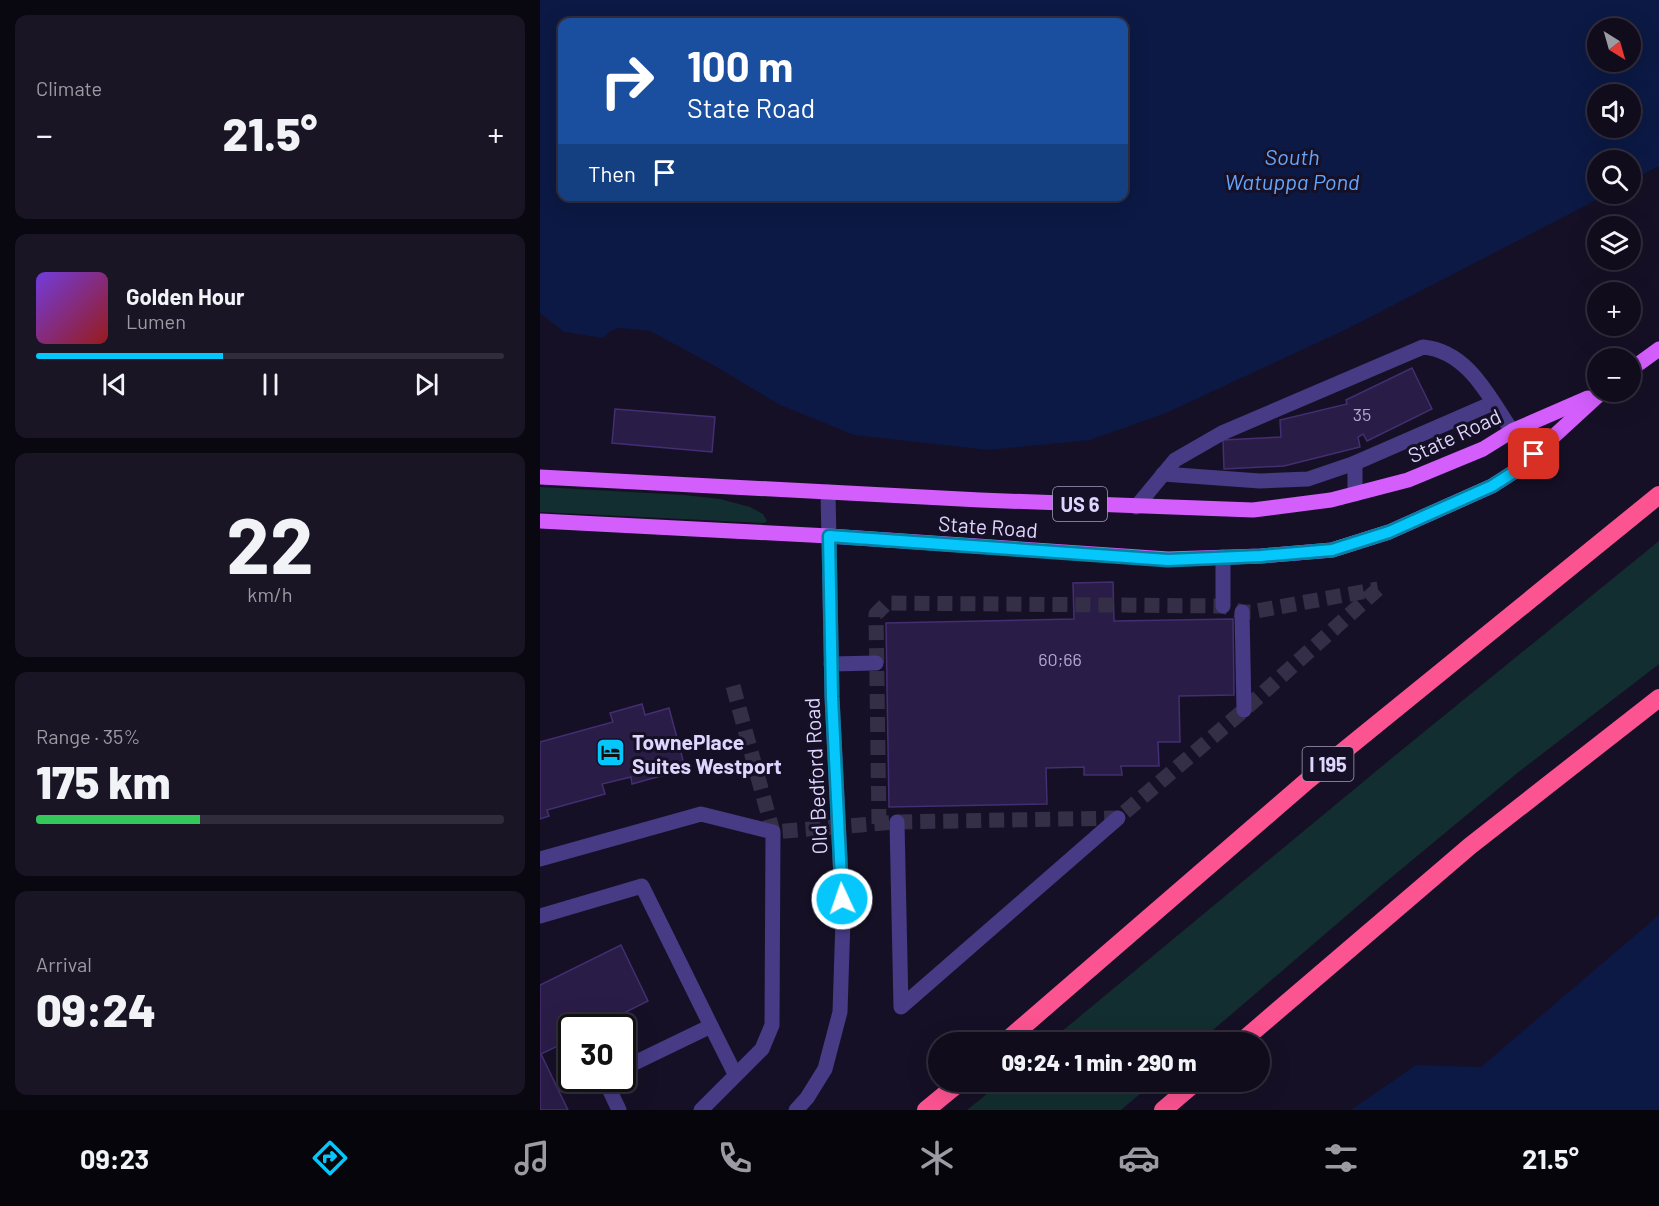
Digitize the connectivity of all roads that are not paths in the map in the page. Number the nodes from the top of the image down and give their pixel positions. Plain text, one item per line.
1 (1659, 349) edge
2 (1641, 362) edge
3 (1587, 399) edge
4 (1493, 402) junction
5 (1591, 402) edge
6 (1512, 431) junction
7 (1356, 463) junction
8 (1163, 474) junction
9 (540, 477) edge
10 (828, 492) junction
11 (1355, 494) junction
12 (1659, 495) edge
13 (1136, 507) junction
14 (540, 521) edge
15 (829, 536) junction
16 (1223, 557) junction
17 (1223, 606) dead end
18 (1242, 612) dead end
19 (876, 663) dead end
20 (831, 664) junction
21 (1659, 698) edge
22 (1244, 710) dead end
23 (1118, 818) dead end
24 (897, 822) tunnel mouth
25 (540, 859) edge
26 (540, 916) edge
27 (711, 1026) junction
28 (1017, 1032) edge
29 (1253, 1032) edge
30 (636, 1062) edge
31 (735, 1074) junction
32 (611, 1092) edge
33 (948, 1092) edge
34 (1184, 1092) edge
35 (619, 1110) edge
36 (701, 1110) edge
37 (796, 1110) edge
38 (926, 1110) edge
39 (1163, 1110) edge

1 - 2 main road
3 - 6 main road, State Road / US 6
4 - 6 street
4 - 7 street
4 - 8 street
5 - 16 main road, State Road / US 6
6 - 11 main road, State Road / US 6
7 - 8 street
7 - 11 street
8 - 13 street
9 - 10 main road, State Road / US 6
10 - 13 main road, State Road / US 6
10 - 15 street, Old Bedford Road
11 - 13 main road, State Road / US 6
12 - 28 highway, I 195
14 - 15 main road, State Road / US 6
15 - 16 main road, State Road / US 6
15 - 20 street, Old Bedford Road
16 - 17 street
18 - 22 street
19 - 20 street
20 - 37 street, Old Bedford Road
21 - 29 highway
23 - 24 street
25 - 31 street
26 - 27 street
27 - 30 street
27 - 31 street
31 - 36 street
32 - 35 street
33 - 38 highway
34 - 39 highway

